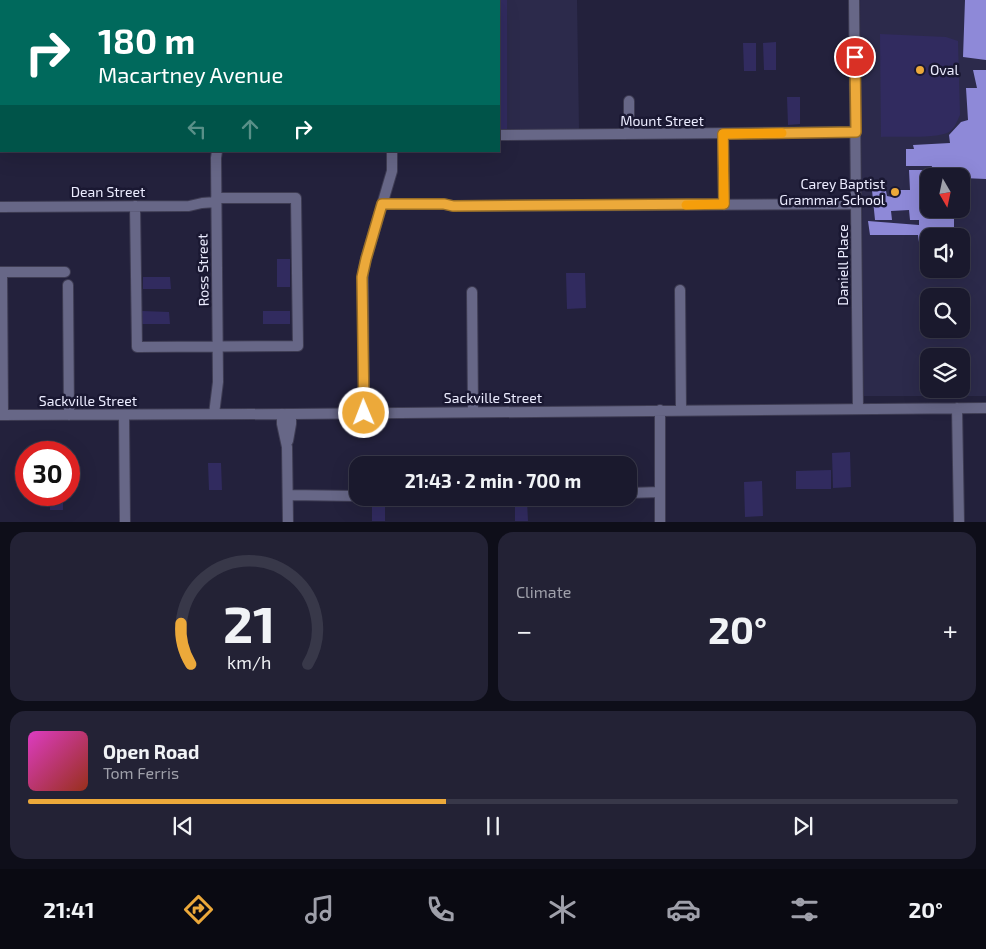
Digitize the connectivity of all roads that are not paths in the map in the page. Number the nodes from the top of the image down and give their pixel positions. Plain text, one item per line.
1 (854, 0) edge
2 (629, 101) dead end
3 (856, 132) junction
4 (629, 134) junction
5 (723, 134) junction
6 (500, 136) edge
7 (392, 152) edge
8 (216, 154) edge
9 (216, 200) junction
10 (382, 204) junction
11 (724, 204) junction
12 (856, 204) junction
13 (135, 206) junction
14 (0, 207) edge
15 (1, 272) edge
16 (65, 272) dead end
17 (68, 285) dead end
18 (680, 290) dead end
19 (472, 292) dead end
20 (218, 347) junction
21 (958, 408) junction
22 (986, 408) edge
23 (858, 409) junction
24 (660, 410) junction
25 (681, 410) junction
26 (473, 412) junction
27 (364, 413) junction
28 (219, 414) junction
29 (287, 414) junction
30 (2, 415) edge
31 (69, 415) junction
32 (124, 415) junction
33 (660, 492) junction
34 (637, 493) edge
35 (288, 495) junction
36 (349, 496) edge
37 (125, 522) edge
38 (288, 522) edge
39 (660, 522) edge
40 (959, 522) edge

1 - 3 street, Daniell Place
2 - 4 street
3 - 5 street, Mount Street
3 - 12 street, Daniell Place
4 - 5 street, Mount Street
4 - 6 street, Mount Street
5 - 11 street
7 - 10 street
8 - 9 street, Ross Street
9 - 13 street, Dean Street
9 - 20 street, Ross Street
9 - 20 street, Dean Street
10 - 11 street
10 - 27 street
11 - 12 street
12 - 23 street, Daniell Place
13 - 14 street, Dean Street
13 - 20 street
15 - 16 street
15 - 30 street
17 - 31 street
18 - 25 street
19 - 26 street
20 - 28 street, Ross Street
21 - 22 street, Sackville Street
21 - 23 street, Sackville Street
21 - 40 street
23 - 25 street, Sackville Street
24 - 25 street, Sackville Street
24 - 26 street, Sackville Street
24 - 33 street
26 - 27 street, Sackville Street
27 - 29 street, Sackville Street
28 - 29 street, Sackville Street
28 - 32 street, Sackville Street
29 - 35 street
30 - 31 street, Sackville Street
31 - 32 street, Sackville Street
32 - 37 street
33 - 34 street
33 - 39 street
35 - 36 street
35 - 38 street

